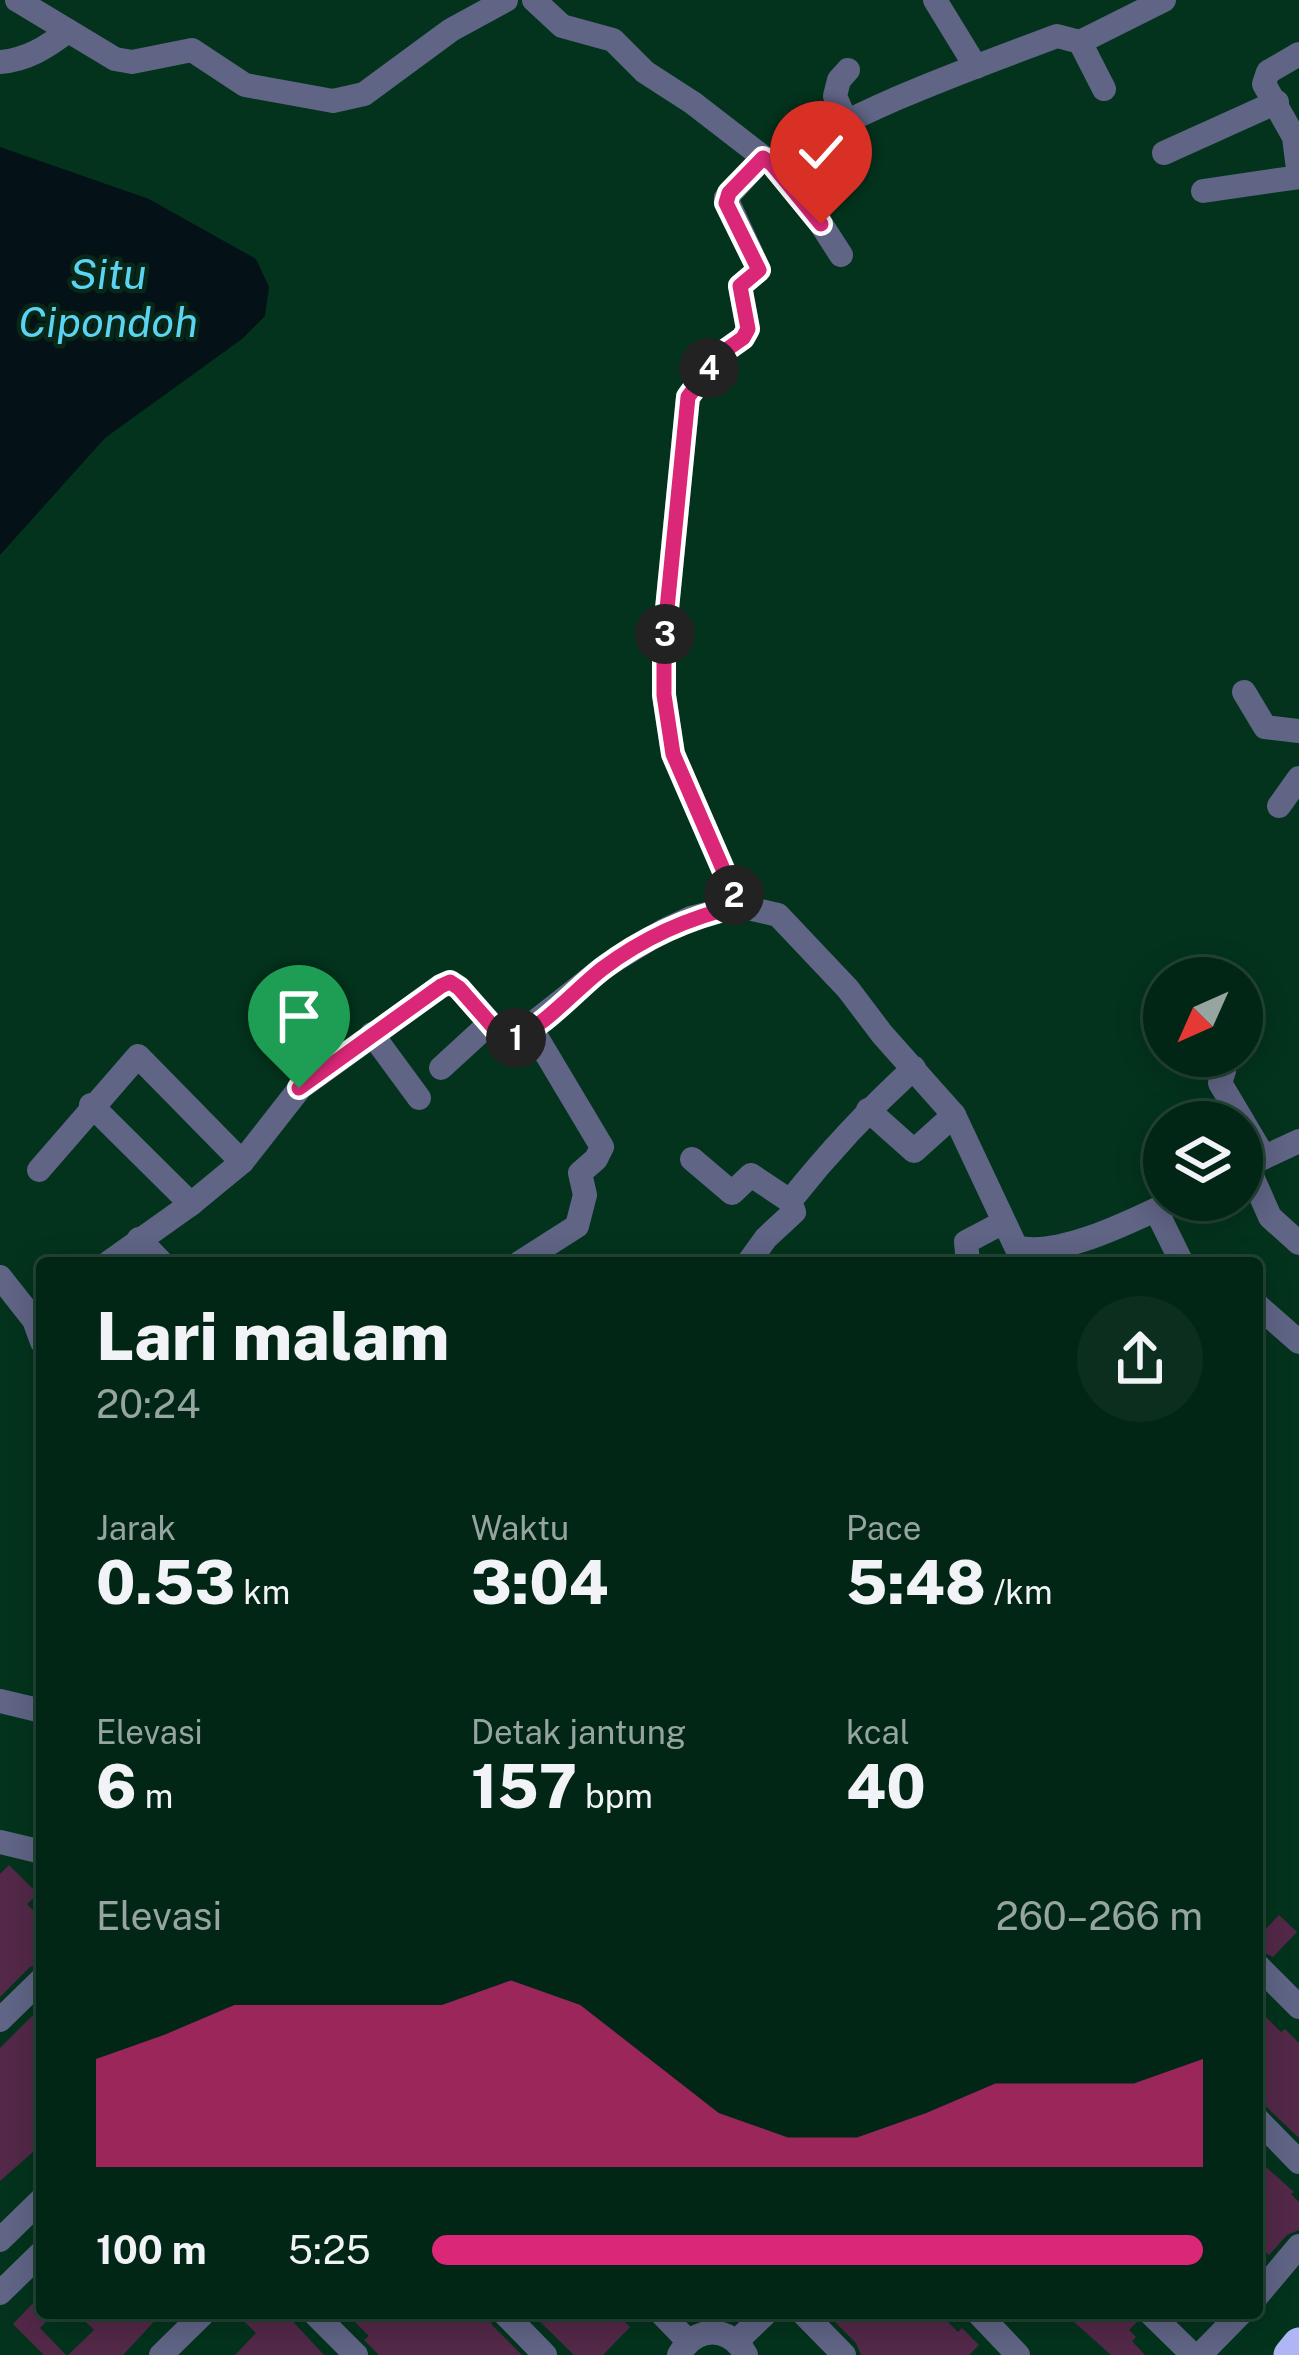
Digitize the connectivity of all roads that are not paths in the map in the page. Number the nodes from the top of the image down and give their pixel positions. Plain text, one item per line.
1 (16, 0) edge
2 (506, 0) edge
3 (534, 0) edge
4 (935, 0) edge
5 (1164, 0) edge
6 (68, 31) junction
7 (1080, 42) junction
8 (1299, 54) edge
9 (0, 62) edge
10 (976, 67) junction
11 (848, 70) dead end
12 (1104, 89) dead end
13 (1277, 103) junction
14 (847, 124) junction
15 (1296, 136) edge
16 (1164, 153) dead end
17 (767, 161) junction
18 (1203, 191) dead end
19 (841, 255) dead end
20 (1244, 692) dead end
21 (1299, 731) edge
22 (1299, 778) edge
23 (1279, 806) dead end
24 (739, 906) junction
25 (489, 1024) junction
26 (530, 1028) junction
27 (373, 1034) junction
28 (441, 1068) dead end
29 (914, 1068) junction
30 (419, 1099) dead end
31 (91, 1105) junction
32 (868, 1110) junction
33 (954, 1114) junction
34 (1299, 1141) edge
35 (1263, 1158) edge
36 (692, 1159) dead end
37 (242, 1162) junction
38 (39, 1170) dead end
39 (1263, 1197) edge
40 (790, 1202) junction
41 (191, 1204) junction
42 (1143, 1215) edge
43 (1170, 1221) edge
44 (1003, 1223) junction
45 (139, 1239) junction
46 (1299, 1243) edge
47 (116, 1257) edge
48 (156, 1257) edge
49 (528, 1257) edge
50 (752, 1257) edge
51 (967, 1257) edge
52 (1180, 1257) edge
53 (0, 1277) edge
54 (1263, 1310) edge
55 (36, 1321) edge
56 (1299, 1342) edge
57 (0, 1701) edge
58 (36, 1710) edge
59 (0, 1841) edge
60 (36, 1850) edge
61 (1263, 1971) edge
62 (36, 1985) edge
63 (1299, 2007) edge
64 (0, 2020) edge
65 (1263, 2125) edge
66 (1299, 2162) edge
67 (36, 2205) edge
68 (0, 2240) edge
69 (1299, 2246) edge
70 (36, 2258) edge
71 (1263, 2281) edge
72 (0, 2293) edge
73 (199, 2319) edge
74 (320, 2319) edge
75 (510, 2319) edge
76 (665, 2319) edge
77 (762, 2319) edge
78 (809, 2319) edge
79 (984, 2319) edge
80 (1157, 2319) edge
81 (1235, 2319) edge
82 (1299, 2344) edge
83 (684, 2348) edge
84 (742, 2348) edge
85 (173, 2351) edge
86 (1199, 2354) edge
87 (356, 2355) edge
88 (545, 2355) edge
89 (844, 2355) edge
90 (1018, 2355) edge
91 (1290, 2355) edge

1 - 6 street
2 - 6 street
3 - 17 street
4 - 10 street
5 - 7 street
6 - 9 street
7 - 10 street
7 - 12 street
8 - 13 street
10 - 14 street
11 - 14 street
13 - 15 street
13 - 16 street
14 - 17 street
15 - 18 street
17 - 19 street
17 - 24 street
20 - 21 street
22 - 23 street
24 - 26 street
24 - 29 street
25 - 26 street
25 - 27 street
25 - 28 street
26 - 49 street
27 - 30 street
27 - 37 street
29 - 32 street
29 - 33 street
31 - 37 street
31 - 38 street
31 - 41 street
32 - 33 street
32 - 40 street
33 - 44 street
34 - 35 street
36 - 40 street
37 - 41 street
39 - 46 street
40 - 50 street
41 - 45 street
42 - 44 street
43 - 52 street
44 - 51 street
45 - 47 street
45 - 48 street
53 - 55 street
54 - 56 street
57 - 58 street
59 - 60 street
61 - 63 street
62 - 64 street
65 - 66 street
67 - 68 street
69 - 71 street
70 - 72 street
73 - 85 street
74 - 87 street
75 - 88 street
76 - 83 street
77 - 84 street
78 - 89 street
79 - 90 street
80 - 86 street
81 - 86 street
82 - 91 highway
83 - 84 street

